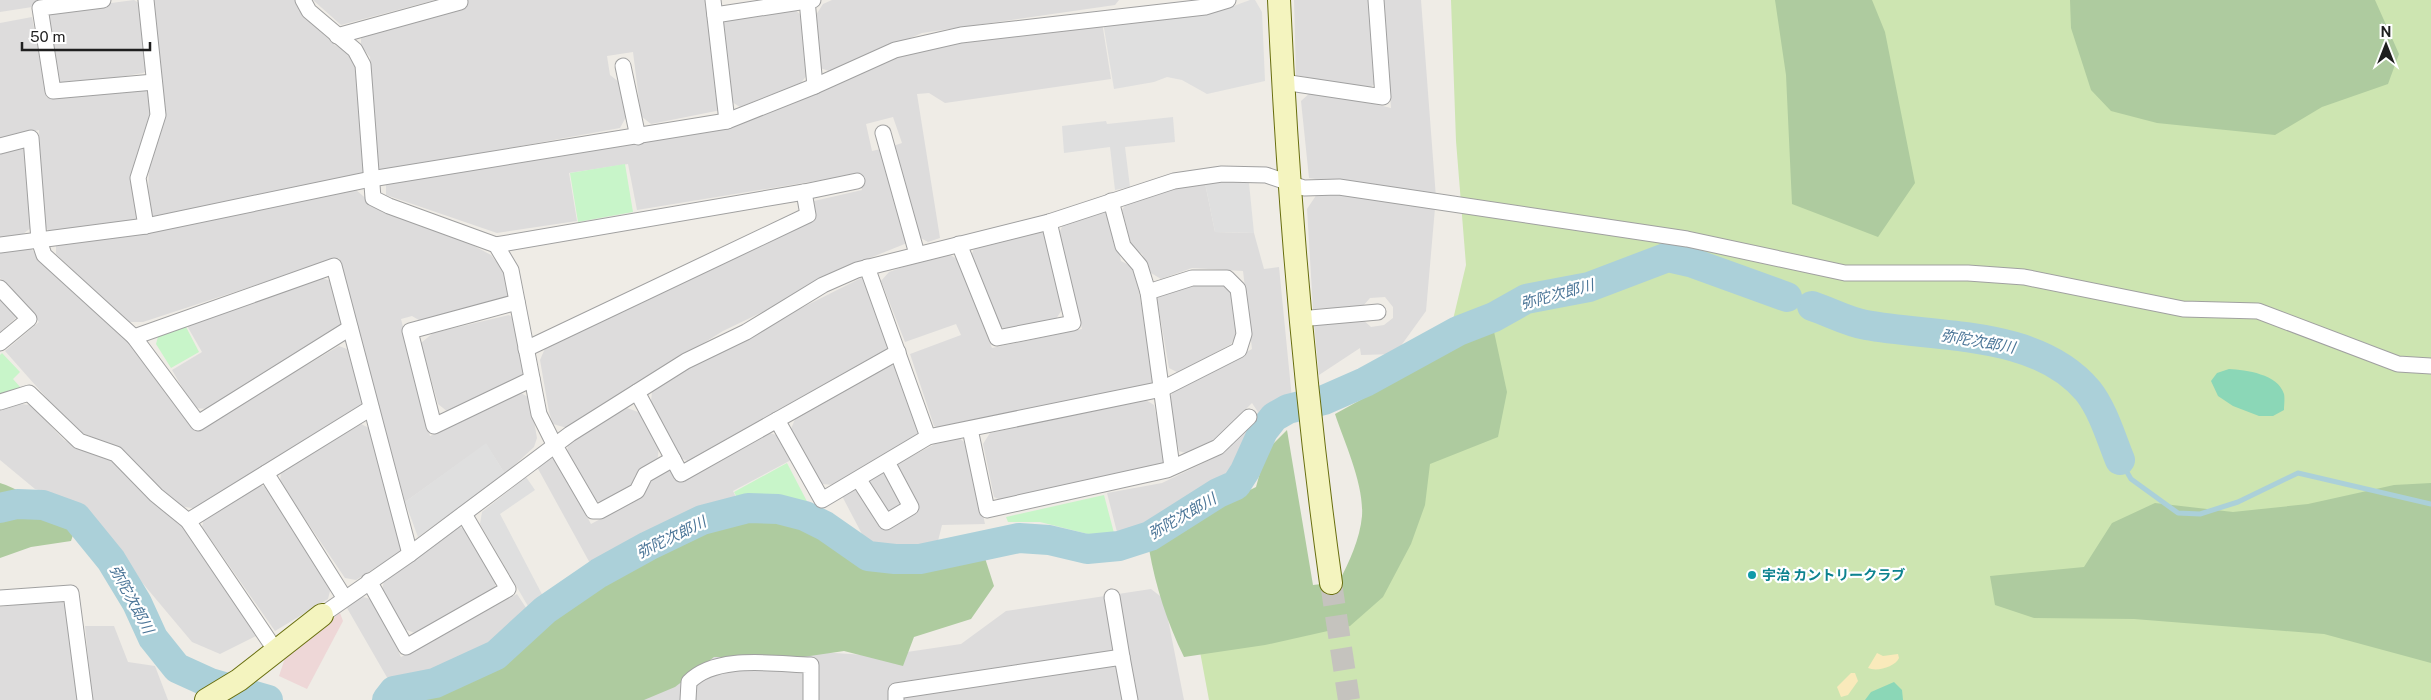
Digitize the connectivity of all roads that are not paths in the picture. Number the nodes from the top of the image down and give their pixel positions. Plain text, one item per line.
1 (103, 0) edge
2 (146, 0) edge
3 (304, 0) edge
4 (714, 0) edge
5 (1228, 0) edge
6 (1279, 0) edge
7 (1376, 0) edge
8 (809, 1) edge
9 (460, 2) dead end
10 (1131, 7) edge
11 (715, 15) junction
12 (336, 36) junction
13 (624, 66) dead end
14 (154, 82) junction
15 (1283, 82) junction
16 (815, 86) junction
17 (727, 121) junction
18 (883, 134) dead end
19 (638, 137) junction
20 (0, 146) edge
21 (371, 179) junction
22 (856, 180) dead end
23 (1288, 182) junction
24 (804, 192) junction
25 (1111, 201) junction
26 (1050, 222) junction
27 (146, 226) junction
28 (39, 240) junction
29 (959, 244) junction
30 (0, 245) edge
31 (496, 245) junction
32 (917, 254) junction
33 (867, 267) junction
34 (0, 288) edge
35 (1148, 292) junction
36 (517, 302) junction
37 (1378, 312) dead end
38 (1299, 319) junction
39 (350, 328) junction
40 (134, 337) junction
41 (0, 344) edge
42 (526, 349) junction
43 (898, 352) junction
44 (2431, 366) edge
45 (532, 379) junction
46 (1162, 389) junction
47 (637, 392) junction
48 (0, 402) edge
49 (371, 408) junction
50 (1249, 417) dead end
51 (777, 420) junction
52 (970, 429) junction
53 (928, 437) junction
54 (554, 444) junction
55 (673, 459) junction
56 (887, 462) junction
57 (1172, 467) junction
58 (266, 473) junction
59 (859, 480) junction
60 (464, 514) junction
61 (188, 521) junction
62 (410, 554) junction
63 (369, 581) junction
64 (1331, 583) tunnel mouth
65 (344, 597) junction
66 (1112, 597) dead end
67 (0, 598) edge
68 (322, 614) joint
69 (276, 651) junction
70 (1122, 657) junction
71 (85, 700) edge
72 (206, 700) edge
73 (688, 700) edge
74 (811, 700) edge
75 (896, 700) edge
76 (1130, 700) edge

1 - 14 street
2 - 14 street
3 - 12 street
4 - 11 street
5 - 10 street
6 - 15 street
7 - 15 street
8 - 11 street
8 - 16 street
9 - 12 street
10 - 16 street
11 - 17 street
12 - 21 street
13 - 19 street
14 - 27 street
15 - 23 street
16 - 17 street
17 - 19 street
18 - 32 street
19 - 21 street
20 - 28 street
21 - 27 street
21 - 31 street
22 - 24 street
23 - 25 street
23 - 38 street
23 - 44 street
24 - 31 street
24 - 42 street
25 - 26 street
25 - 35 street
26 - 29 street
26 - 29 street
27 - 28 street
28 - 30 street
28 - 40 street
29 - 32 street
31 - 36 street
32 - 33 street
33 - 43 street
33 - 47 street
34 - 41 street
35 - 46 street
35 - 46 street
36 - 42 street
36 - 45 street
37 - 38 street
38 - 64 street
39 - 40 street
39 - 40 street
39 - 49 street
42 - 45 street
43 - 51 street
43 - 53 street
45 - 54 street
46 - 52 street
46 - 57 street
47 - 54 street
47 - 55 street
48 - 61 street
49 - 58 street
49 - 62 street
50 - 57 street
51 - 55 street
51 - 59 street
52 - 53 street
52 - 57 street
53 - 56 street
54 - 55 street
54 - 60 street
56 - 59 street
56 - 59 street
58 - 61 street
58 - 65 street
60 - 62 street
60 - 63 street
61 - 69 street
62 - 63 street
63 - 65 street
65 - 68 street
66 - 70 street
67 - 71 street
68 - 69 street
69 - 72 street
70 - 75 street
70 - 76 street
73 - 74 street

